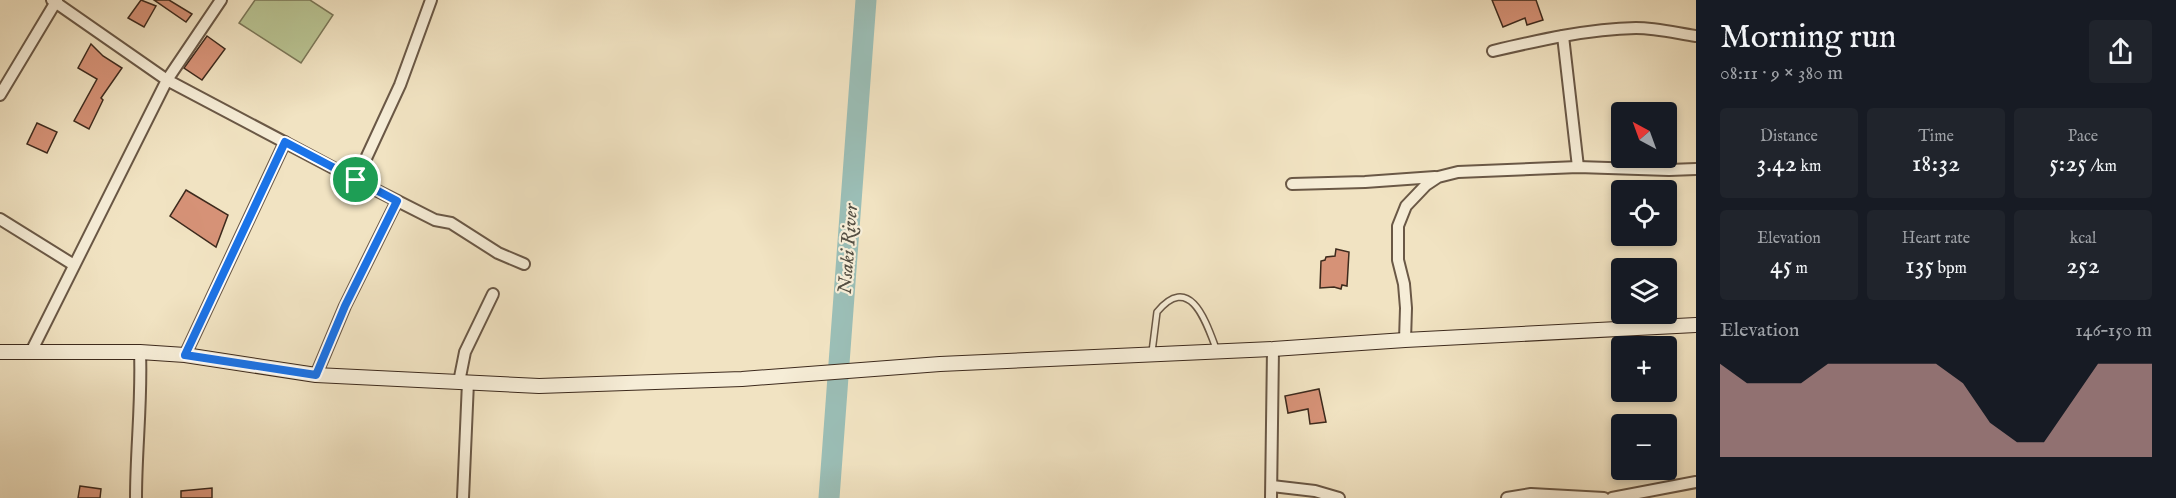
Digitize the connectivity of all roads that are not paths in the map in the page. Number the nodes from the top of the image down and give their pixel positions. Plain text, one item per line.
1 (221, 0) edge
2 (431, 0) edge
3 (55, 1) edge
4 (1563, 36) junction
5 (1696, 36) edge
6 (1493, 51) dead end
7 (167, 81) junction
8 (0, 95) edge
9 (285, 142) junction
10 (1578, 167) junction
11 (1696, 168) edge
12 (1438, 177) junction
13 (356, 180) junction
14 (1292, 184) dead end
15 (397, 201) junction
16 (0, 219) edge
17 (524, 264) dead end
18 (74, 265) junction
19 (493, 294) dead end
20 (1696, 325) edge
21 (1405, 340) junction
22 (1273, 349) junction
23 (1217, 351) junction
24 (0, 352) edge
25 (31, 352) junction
26 (140, 352) junction
27 (1152, 354) junction
28 (185, 355) junction
29 (316, 375) junction
30 (463, 382) junction
31 (1696, 482) edge
32 (1271, 492) edge
33 (136, 498) edge
34 (463, 498) edge
35 (1339, 498) edge
36 (1507, 498) edge
37 (1604, 498) edge
38 (1612, 498) edge

1 - 7 street
2 - 13 street
3 - 7 street
3 - 8 street
4 - 5 street
4 - 6 street
4 - 10 street
7 - 9 street
7 - 18 street
9 - 13 street
9 - 28 street
10 - 11 street
10 - 12 street
12 - 14 street
12 - 21 street
13 - 15 street
15 - 17 street
15 - 29 street
16 - 18 street
18 - 25 street
19 - 30 street
20 - 21 street
21 - 22 street
22 - 23 street
22 - 32 street
23 - 27 street
23 - 27 lane
24 - 25 street
25 - 26 street
26 - 28 street
26 - 33 street
27 - 30 street
28 - 29 street
29 - 30 street
30 - 34 street
31 - 38 street
32 - 35 street
36 - 37 street

